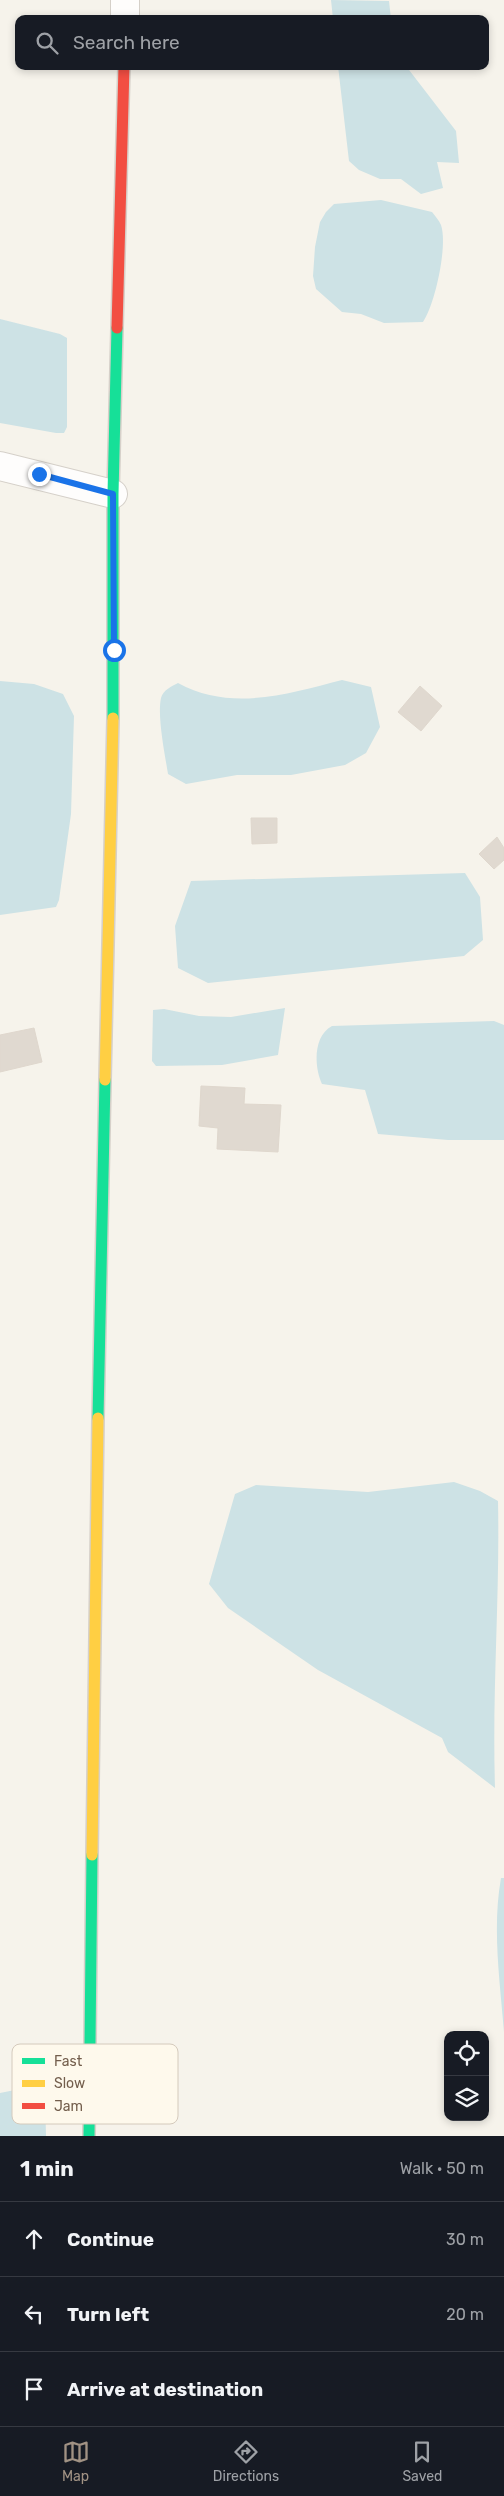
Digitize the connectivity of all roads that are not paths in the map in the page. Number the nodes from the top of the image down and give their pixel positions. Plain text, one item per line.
1 (125, 0) edge
2 (125, 15) edge
3 (124, 70) edge
4 (0, 466) edge
5 (113, 494) junction
6 (90, 2044) edge

1 - 2 street
3 - 5 street
4 - 5 street
5 - 6 street

